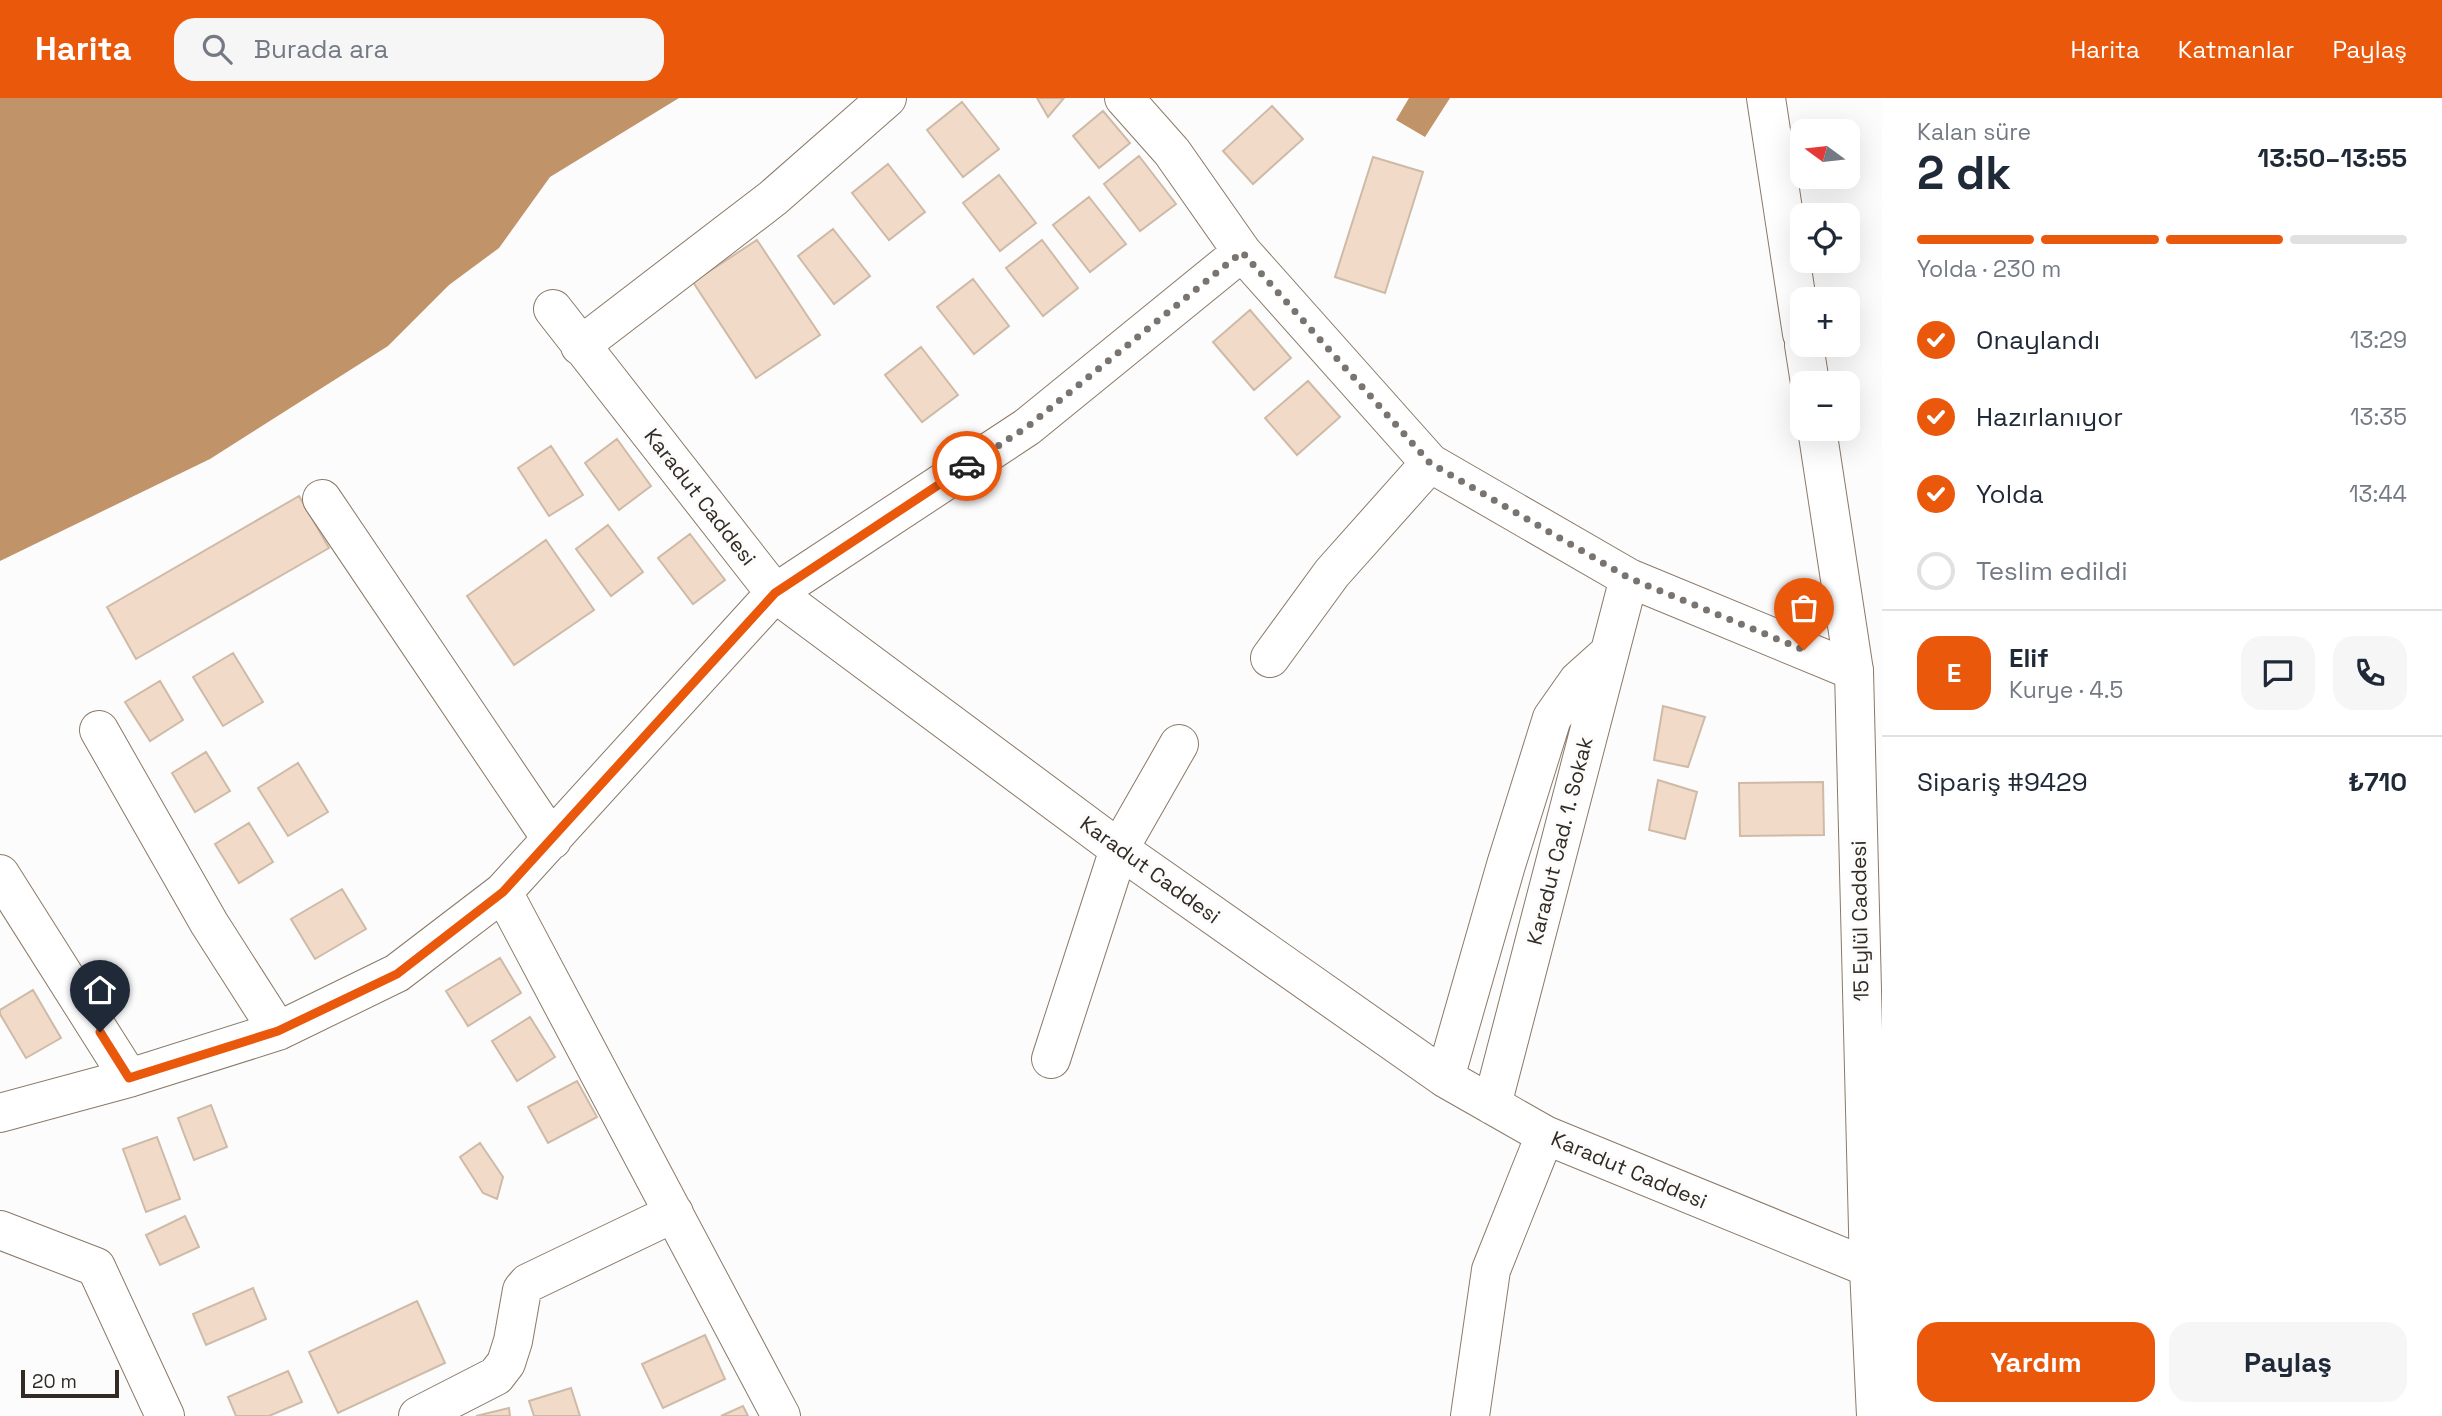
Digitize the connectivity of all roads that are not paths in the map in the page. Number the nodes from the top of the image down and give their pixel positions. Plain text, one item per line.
1 (887, 98) edge
2 (1124, 98) edge
3 (1766, 98) edge
4 (1242, 252) junction
5 (1795, 287) edge
6 (553, 309) dead end
7 (580, 346) junction
8 (1819, 441) edge
9 (1430, 463) junction
10 (321, 499) dead end
11 (1629, 578) junction
12 (775, 593) junction
13 (1609, 653) junction
14 (1270, 658) dead end
15 (1854, 671) junction
16 (100, 730) dead end
17 (1178, 744) dead end
18 (552, 840) junction
19 (1119, 849) junction
20 (0, 874) edge
21 (503, 892) junction
22 (278, 1031) junction
23 (1051, 1059) dead end
24 (129, 1078) junction
25 (1445, 1078) junction
26 (1492, 1105) junction
27 (0, 1113) edge
28 (1545, 1135) junction
29 (674, 1213) junction
30 (0, 1230) edge
31 (1876, 1271) edge
32 (165, 1416) edge
33 (418, 1416) edge
34 (781, 1416) edge
35 (1469, 1416) edge
36 (1875, 1416) edge

1 - 7 street
2 - 4 street
3 - 5 street
4 - 9 street
4 - 12 street
6 - 7 street, Karadut Caddesi
7 - 12 street, Karadut Caddesi
8 - 15 street, 15 Eylül Caddesi
9 - 11 street
9 - 14 street
10 - 18 street
11 - 13 street, Karadut Cad. 1. Sokak
11 - 15 street
12 - 18 street
12 - 19 street, Karadut Caddesi
13 - 25 street
13 - 26 street, Karadut Cad. 1. Sokak
15 - 31 street, 15 Eylül Caddesi
16 - 22 street
17 - 19 street
18 - 21 street
19 - 23 street
19 - 25 street, Karadut Caddesi
20 - 24 street
21 - 22 street
21 - 29 street
22 - 24 street
24 - 27 street
25 - 26 street, Karadut Caddesi
26 - 28 street, Karadut Caddesi
28 - 31 street, Karadut Caddesi
28 - 35 street
29 - 33 street
29 - 34 street
30 - 32 street
31 - 36 street, 15 Eylül Caddesi

